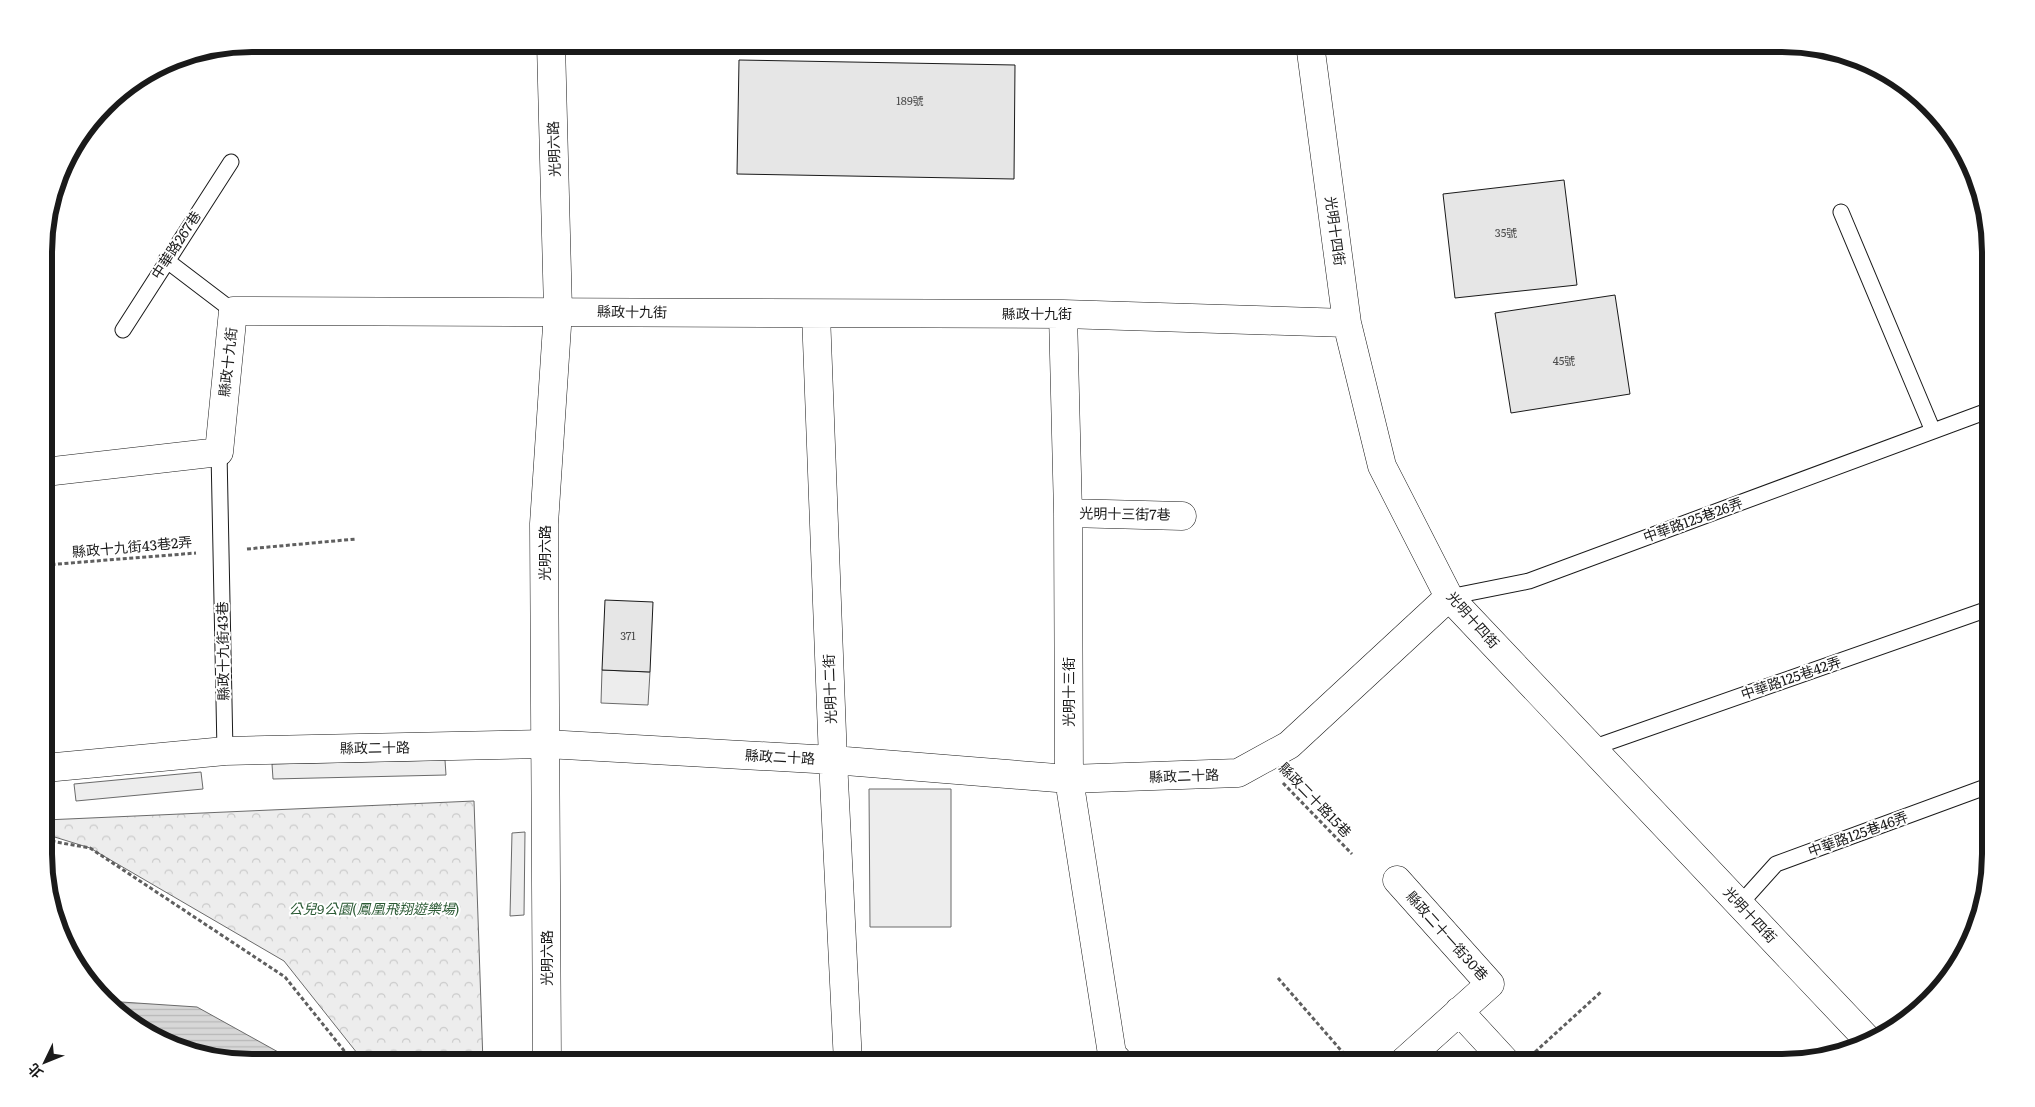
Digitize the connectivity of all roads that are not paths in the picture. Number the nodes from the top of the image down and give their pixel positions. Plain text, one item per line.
1 (551, 52) edge
2 (1311, 52) edge
3 (231, 162) dead end
4 (1841, 212) dead end
5 (166, 260) junction
6 (558, 311) junction
7 (233, 312) junction
8 (816, 314) junction
9 (1064, 314) junction
10 (1347, 324) junction
11 (122, 330) dead end
12 (1982, 413) edge
13 (1933, 431) junction
14 (219, 452) junction
15 (52, 471) edge
16 (1068, 513) junction
17 (1182, 516) dead end
18 (1449, 597) junction
19 (1982, 611) edge
20 (546, 744) junction
21 (1592, 748) junction
22 (225, 751) junction
23 (833, 760) junction
24 (52, 767) edge
25 (1069, 779) junction
26 (1982, 788) edge
27 (1397, 880) dead end
28 (1740, 904) junction
29 (1459, 1011) junction
30 (1865, 1037) edge
31 (547, 1054) edge
32 (848, 1054) edge
33 (1110, 1054) edge
34 (1412, 1054) edge
35 (1512, 1054) edge

1 - 6 street, 光明六路
2 - 10 street, 光明十四街
3 - 5 lane, 中華路267巷
4 - 13 lane
5 - 7 lane
5 - 11 lane, 中華路267巷
6 - 7 street, 縣政十九街
6 - 8 street, 縣政十九街
6 - 20 street, 光明六路
7 - 14 street, 縣政十九街
8 - 9 street, 縣政十九街
8 - 23 street, 光明十二街
9 - 10 street, 縣政十九街
9 - 16 street, 光明十三街
10 - 18 street, 光明十四街
12 - 13 lane, 中華路125巷26弄
13 - 18 lane, 中華路125巷26弄
14 - 15 street
14 - 22 lane, 縣政十九街43巷
16 - 17 street, 光明十三街7巷
16 - 25 street, 光明十三街
18 - 21 street, 光明十四街
18 - 25 street, 縣政二十路
19 - 21 lane, 中華路125巷42弄
20 - 22 street, 縣政二十路
20 - 23 street, 縣政二十路
20 - 31 street, 光明六路
21 - 28 street, 光明十四街
22 - 24 street, 縣政二十路
23 - 25 street, 縣政二十路
23 - 32 street, 光明十二街
25 - 33 street, 光明十三街
26 - 28 lane, 中華路125巷46弄
27 - 29 street, 縣政二十一街30巷
28 - 30 street, 光明十四街
29 - 34 street
29 - 35 street

